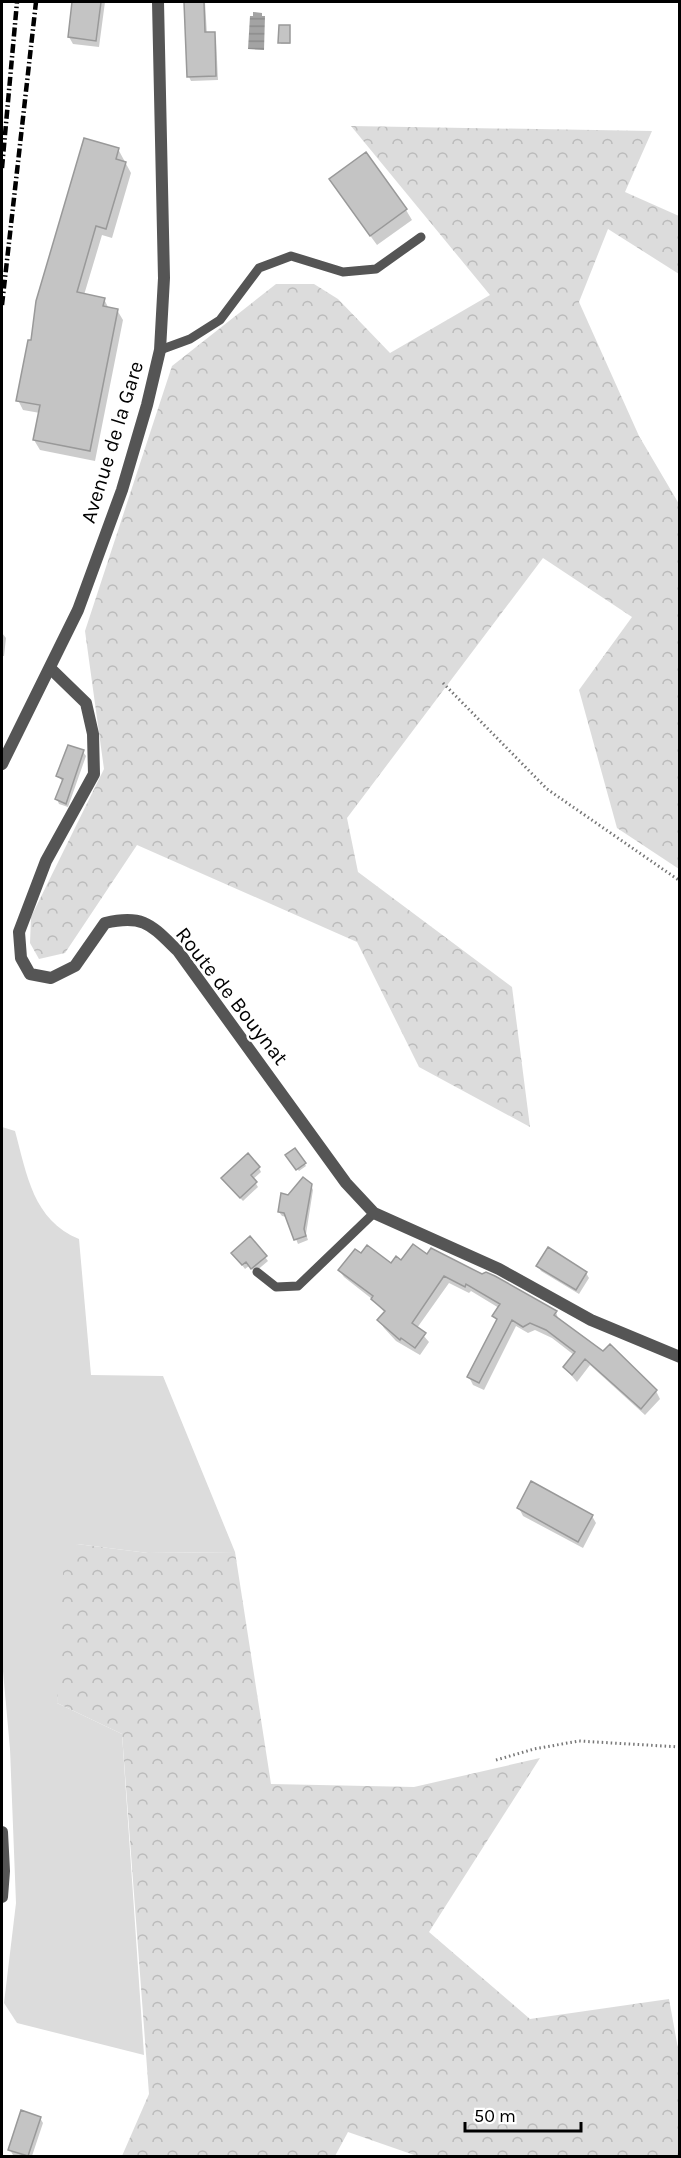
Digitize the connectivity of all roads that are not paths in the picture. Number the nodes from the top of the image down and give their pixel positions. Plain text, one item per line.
1 (158, 2) edge
2 (421, 237) dead end
3 (160, 350) junction
4 (50, 668) junction
5 (2, 764) edge
6 (375, 1213) junction
7 (256, 1272) dead end
8 (680, 1357) edge
9 (2, 1832) edge
10 (2, 1897) edge

1 - 3 street, Avenue de la Gare
2 - 3 lane
3 - 4 street, Avenue de la Gare
4 - 5 street, Avenue de la Gare
4 - 6 street, Route de Bouynat
6 - 7 lane
6 - 8 street, Route de Bouynat
9 - 10 street

